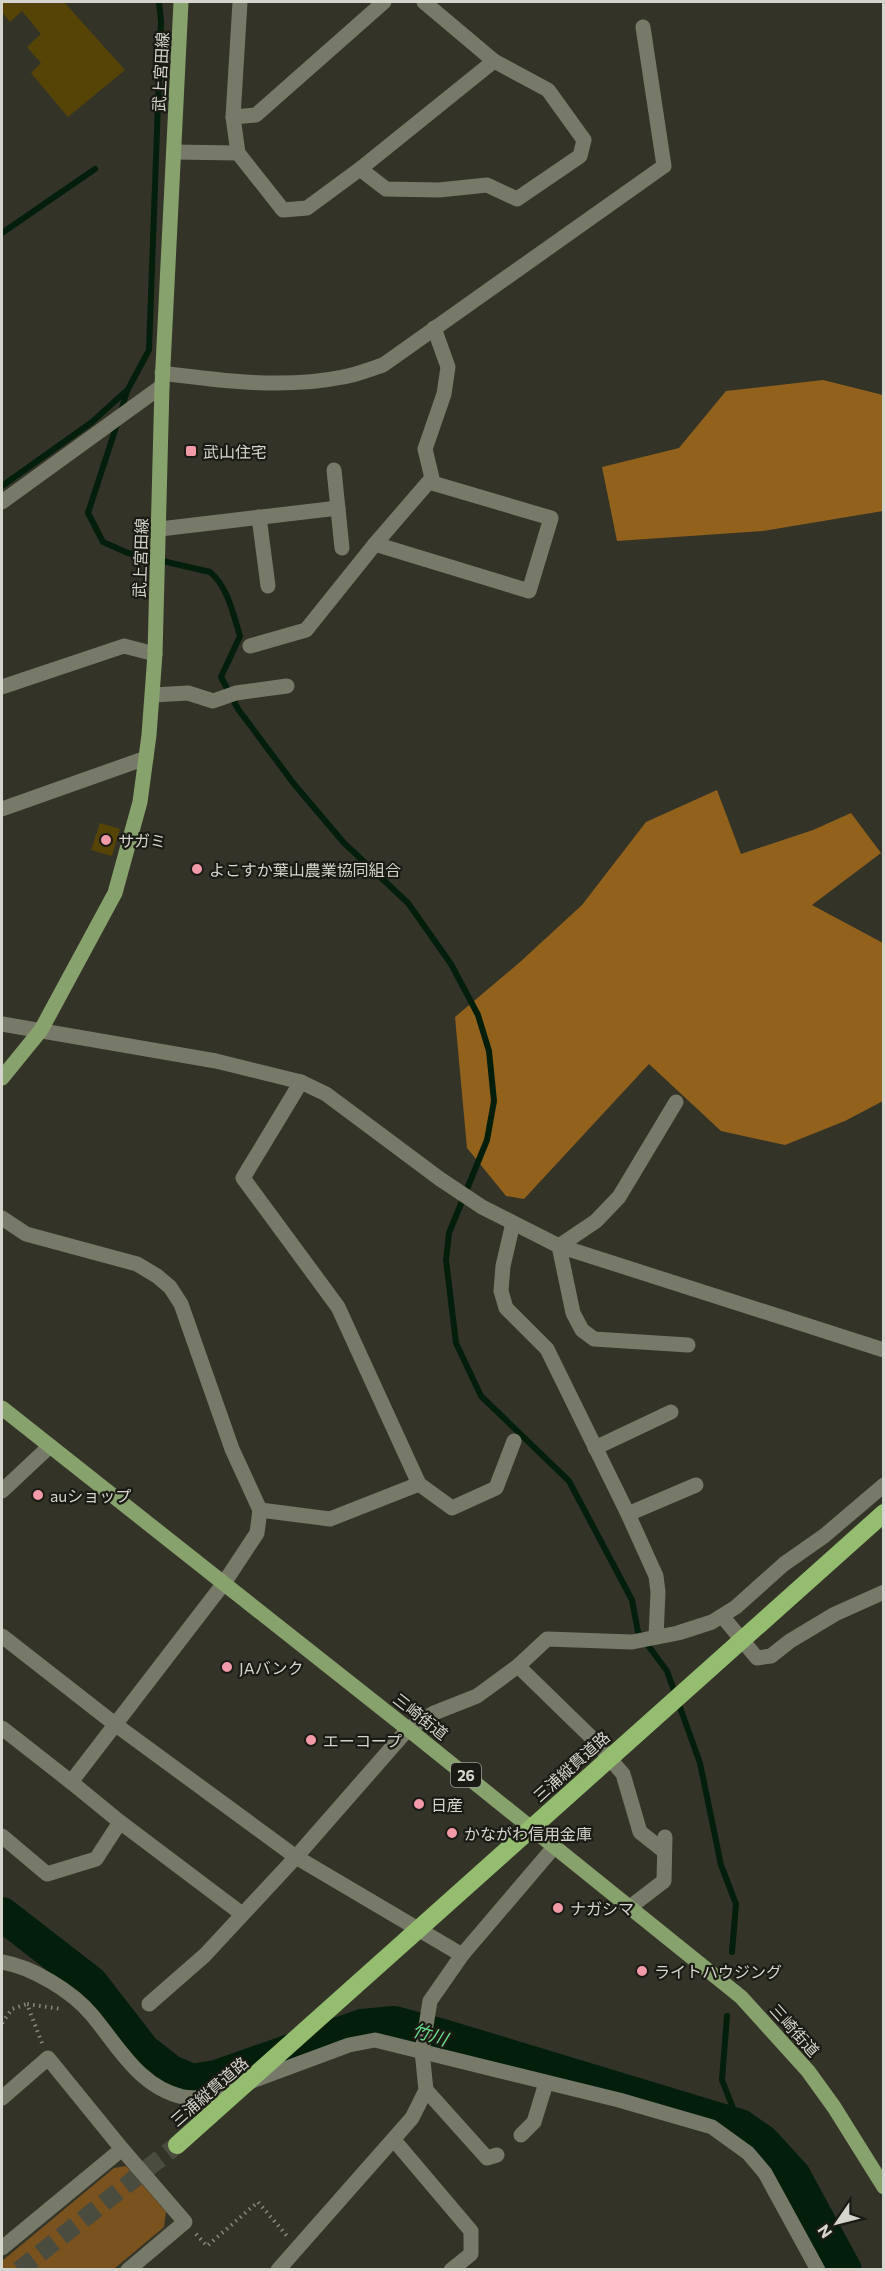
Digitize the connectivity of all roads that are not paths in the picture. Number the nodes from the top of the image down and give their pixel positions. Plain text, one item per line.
1 (181, 2) edge
2 (240, 2) edge
3 (384, 2) edge
4 (424, 2) edge
5 (643, 27) dead end
6 (494, 61) junction
7 (233, 117) junction
8 (174, 152) junction
9 (238, 153) junction
10 (360, 169) junction
11 (434, 328) junction
12 (162, 379) junction
13 (334, 471) dead end
14 (429, 482) junction
15 (2, 502) edge
16 (338, 508) junction
17 (259, 517) junction
18 (160, 529) junction
19 (375, 544) junction
20 (342, 548) dead end
21 (268, 586) dead end
22 (250, 646) dead end
23 (155, 654) junction
24 (287, 686) dead end
25 (2, 687) edge
26 (153, 695) junction
27 (146, 758) junction
28 (2, 809) edge
29 (2, 1024) edge
30 (42, 1030) junction
31 (2, 1078) edge
32 (301, 1082) junction
33 (676, 1102) dead end
34 (2, 1218) edge
35 (513, 1223) junction
36 (560, 1246) junction
37 (688, 1345) dead end
38 (884, 1350) edge
39 (2, 1408) edge
40 (670, 1412) dead end
41 (514, 1441) dead end
42 (50, 1446) junction
43 (595, 1448) junction
44 (419, 1484) junction
45 (696, 1485) dead end
46 (884, 1485) edge
47 (2, 1491) edge
48 (260, 1510) junction
49 (884, 1513) edge
50 (628, 1514) junction
51 (884, 1528) edge
52 (224, 1583) junction
53 (884, 1593) edge
54 (722, 1616) junction
55 (2, 1636) edge
56 (656, 1637) junction
57 (518, 1666) junction
58 (116, 1725) junction
59 (2, 1728) edge
60 (408, 1729) junction
61 (71, 1782) junction
62 (120, 1822) junction
63 (2, 1836) edge
64 (555, 1846) junction
65 (296, 1857) junction
66 (630, 1907) junction
67 (242, 1914) junction
68 (462, 1955) junction
69 (2, 1962) edge
70 (149, 2004) dead end
71 (422, 2051) junction
72 (546, 2083) junction
73 (426, 2090) junction
74 (2, 2098) edge
75 (213, 2122) junction
76 (521, 2135) dead end
77 (394, 2140) junction
78 (122, 2149) junction
79 (181, 2149) tunnel mouth
80 (497, 2156) dead end
81 (884, 2187) edge
82 (2, 2248) edge
83 (128, 2270) edge
84 (278, 2270) edge
85 (452, 2270) edge
86 (818, 2270) edge

1 - 8 main road, 武上宮田線
2 - 7 street
3 - 7 street
4 - 6 street
5 - 11 street
6 - 10 street
6 - 10 street
7 - 9 street
8 - 9 street
8 - 12 main road, 武上宮田線
9 - 10 street
11 - 12 street
11 - 14 street
12 - 15 street
12 - 18 main road, 武上宮田線
13 - 16 street
14 - 19 street
14 - 19 street
16 - 17 street
16 - 20 street
17 - 18 street
17 - 21 street
18 - 23 main road, 武上宮田線
19 - 22 street
23 - 25 street
23 - 26 main road, 武上宮田線
24 - 26 street
26 - 27 main road, 武上宮田線
27 - 28 street
27 - 30 main road, 武上宮田線
29 - 30 street
30 - 31 main road, 武上宮田線
30 - 32 street
32 - 35 street
32 - 44 street
33 - 36 street
34 - 48 street
35 - 36 street
35 - 43 street
36 - 37 street
36 - 38 street
39 - 42 main road, 三崎街道 / 26
40 - 43 street
41 - 44 street
42 - 47 street
42 - 52 main road, 三崎街道 / 26
43 - 50 street
44 - 48 street
45 - 50 street
46 - 54 street
48 - 52 street
49 - 75 highway, 三浦縦貫道路
50 - 56 street
51 - 75 highway, 三浦縦貫道路
52 - 58 street
52 - 60 main road, 三崎街道 / 26
53 - 54 street
54 - 56 street
55 - 58 street
56 - 57 street
57 - 60 street
57 - 66 street
58 - 61 street
58 - 65 street
59 - 61 street
60 - 64 main road, 三崎街道 / 26
60 - 65 street
61 - 62 street
62 - 63 street
62 - 67 street
64 - 66 main road, 三崎街道 / 26
64 - 68 street
65 - 67 street
65 - 68 street
66 - 81 main road, 三崎街道 / 26
67 - 70 street
68 - 71 street
69 - 71 street
71 - 72 street
71 - 73 street
72 - 76 street
72 - 86 street
73 - 77 street
73 - 80 street
74 - 78 street
75 - 79 highway, 三浦縦貫道路
77 - 84 street
77 - 85 street
78 - 82 street
78 - 83 street

